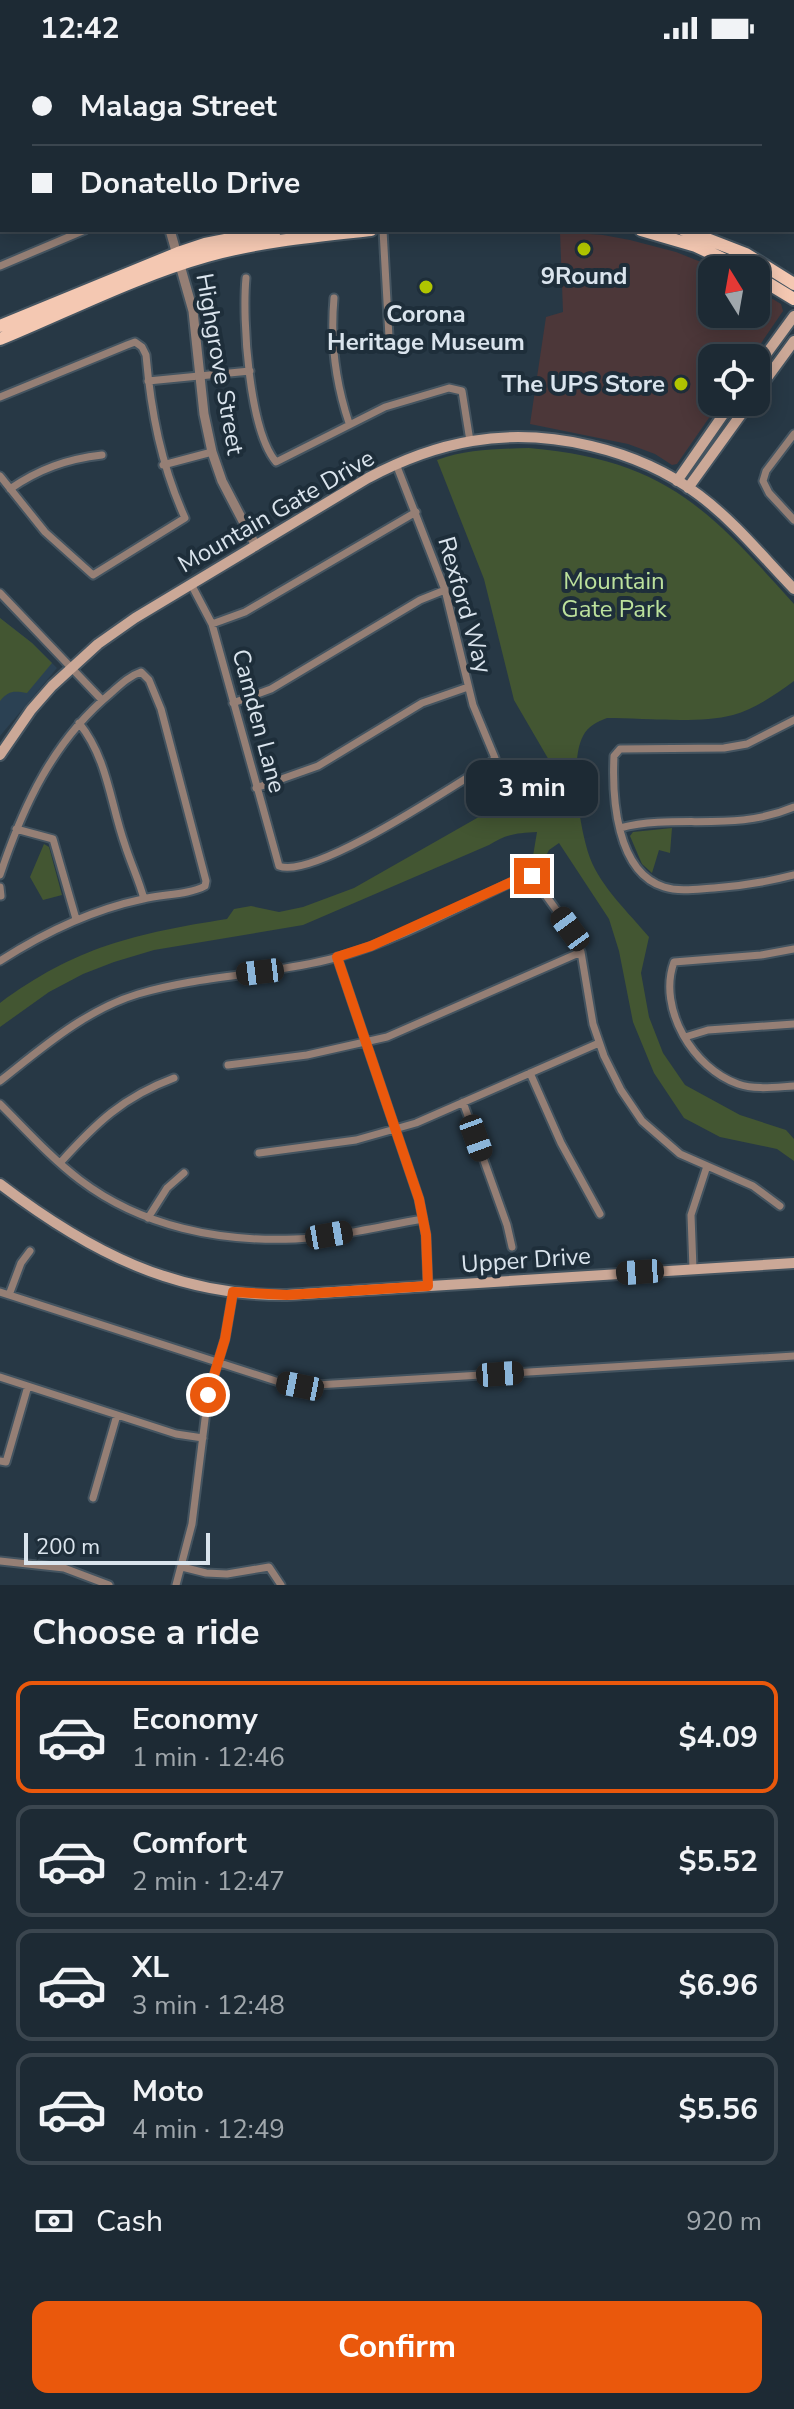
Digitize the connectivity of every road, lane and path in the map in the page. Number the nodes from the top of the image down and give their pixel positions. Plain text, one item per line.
1 (80, 232) edge
2 (171, 232) edge
3 (266, 232) edge
4 (354, 232) edge
5 (383, 232) edge
6 (648, 232) edge
7 (689, 232) edge
8 (717, 256) edge
9 (180, 259) junction
10 (0, 266) edge
11 (246, 278) dead end
12 (770, 284) edge
13 (794, 284) edge
14 (334, 298) dead end
15 (794, 299) edge
16 (794, 316) edge
17 (0, 326) edge
18 (389, 337) dead end
19 (0, 339) edge
20 (794, 341) edge
21 (770, 349) edge
22 (250, 371) junction
23 (770, 374) edge
24 (199, 377) junction
25 (148, 381) junction
26 (0, 397) edge
27 (722, 416) edge
28 (732, 416) edge
29 (740, 416) edge
30 (349, 423) junction
31 (732, 426) junction
32 (794, 434) edge
33 (470, 441) junction
34 (212, 452) junction
35 (102, 455) dead end
36 (396, 464) junction
37 (163, 465) junction
38 (0, 476) edge
39 (677, 481) junction
40 (688, 488) junction
41 (10, 489) junction
42 (416, 512) junction
43 (794, 520) edge
44 (256, 546) junction
45 (191, 584) junction
46 (793, 586) edge
47 (445, 590) junction
48 (0, 593) edge
49 (212, 624) junction
50 (71, 667) junction
51 (468, 687) junction
52 (102, 700) junction
53 (233, 703) junction
54 (794, 720) edge
55 (79, 723) junction
56 (0, 755) edge
57 (256, 788) junction
58 (794, 807) edge
59 (620, 828) junction
60 (16, 829) junction
61 (284, 868) joint
62 (0, 875) edge
63 (794, 875) edge
64 (0, 887) edge
65 (1, 896) edge
66 (144, 899) junction
67 (76, 919) junction
68 (794, 949) edge
69 (581, 952) junction
70 (337, 957) junction
71 (0, 961) edge
72 (794, 1024) edge
73 (685, 1037) junction
74 (367, 1043) junction
75 (599, 1043) junction
76 (228, 1065) dead end
77 (530, 1073) junction
78 (174, 1078) dead end
79 (0, 1081) edge
80 (794, 1086) edge
81 (463, 1102) junction
82 (0, 1104) edge
83 (394, 1130) junction
84 (259, 1153) dead end
85 (60, 1163) junction
86 (707, 1166) junction
87 (184, 1173) dead end
88 (0, 1184) edge
89 (780, 1206) dead end
90 (600, 1214) dead end
91 (148, 1218) junction
92 (423, 1219) junction
93 (512, 1247) dead end
94 (30, 1251) dead end
95 (794, 1263) edge
96 (693, 1269) junction
97 (428, 1286) junction
98 (233, 1292) junction
99 (4, 1294) edge
100 (794, 1356) edge
101 (217, 1363) junction
102 (0, 1377) edge
103 (28, 1386) junction
104 (117, 1415) junction
105 (203, 1438) junction
106 (3, 1462) edge
107 (93, 1498) dead end
108 (0, 1561) edge
109 (182, 1567) junction
110 (109, 1585) edge
111 (176, 1585) edge
112 (281, 1585) edge

1 - 10 street
2 - 9 street, Highgrove Street
3 - 9 main road
4 - 9 main road
5 - 18 street
6 - 8 main road
7 - 13 main road
9 - 17 main road
9 - 19 main road
9 - 24 street, Highgrove Street
11 - 22 street
12 - 15 main road
14 - 30 street
16 - 21 main road
20 - 23 main road
22 - 24 street
22 - 30 street
24 - 25 street
24 - 34 street, Highgrove Street
25 - 26 street
25 - 37 street
27 - 39 main road
28 - 31 main road
29 - 31 main road
30 - 33 street
31 - 40 main road
32 - 43 street
33 - 36 main road, Mountain Gate Drive
33 - 39 main road, Mountain Gate Drive
34 - 37 street
34 - 44 street, Highgrove Street
35 - 41 street
36 - 42 street, Rexford Way
36 - 44 main road, Mountain Gate Drive
37 - 41 street
38 - 41 street
39 - 40 main road, Mountain Gate Drive
40 - 46 main road, Mountain Gate Drive
42 - 47 street, Rexford Way
42 - 49 street
44 - 45 main road, Mountain Gate Drive
45 - 49 street, Camden Lane
45 - 50 main road, Mountain Gate Drive
47 - 51 street, Rexford Way
47 - 53 street
48 - 50 street
49 - 53 street, Camden Lane
50 - 52 street
50 - 56 main road, Mountain Gate Drive
51 - 57 street
51 - 61 street, Rexford Way
52 - 55 street
52 - 66 street
53 - 57 street, Camden Lane
54 - 59 street
55 - 60 street
55 - 66 street
57 - 61 street, Camden Lane
58 - 59 street
59 - 63 street
60 - 62 street
60 - 67 street
64 - 65 street
66 - 67 street
67 - 71 street
68 - 73 street
69 - 70 street
69 - 74 street
69 - 75 street
70 - 74 street
70 - 79 street
72 - 73 street
73 - 80 street
74 - 76 street
74 - 83 street
75 - 77 street
75 - 86 street
77 - 81 street
77 - 90 street
78 - 85 street
81 - 83 street
81 - 93 street
82 - 85 street
83 - 84 street
83 - 92 street
85 - 91 street
86 - 89 street
86 - 96 street
87 - 91 street
88 - 98 main road, Upper Drive
91 - 92 street
92 - 97 street
94 - 99 street
95 - 96 main road, Upper Drive
96 - 97 main road, Upper Drive
97 - 98 main road, Upper Drive
98 - 101 street
99 - 101 street
100 - 101 street
101 - 105 street
102 - 103 street
103 - 104 street
103 - 106 street
104 - 105 street
104 - 107 street
105 - 109 street
108 - 110 street
109 - 111 street
109 - 112 street

